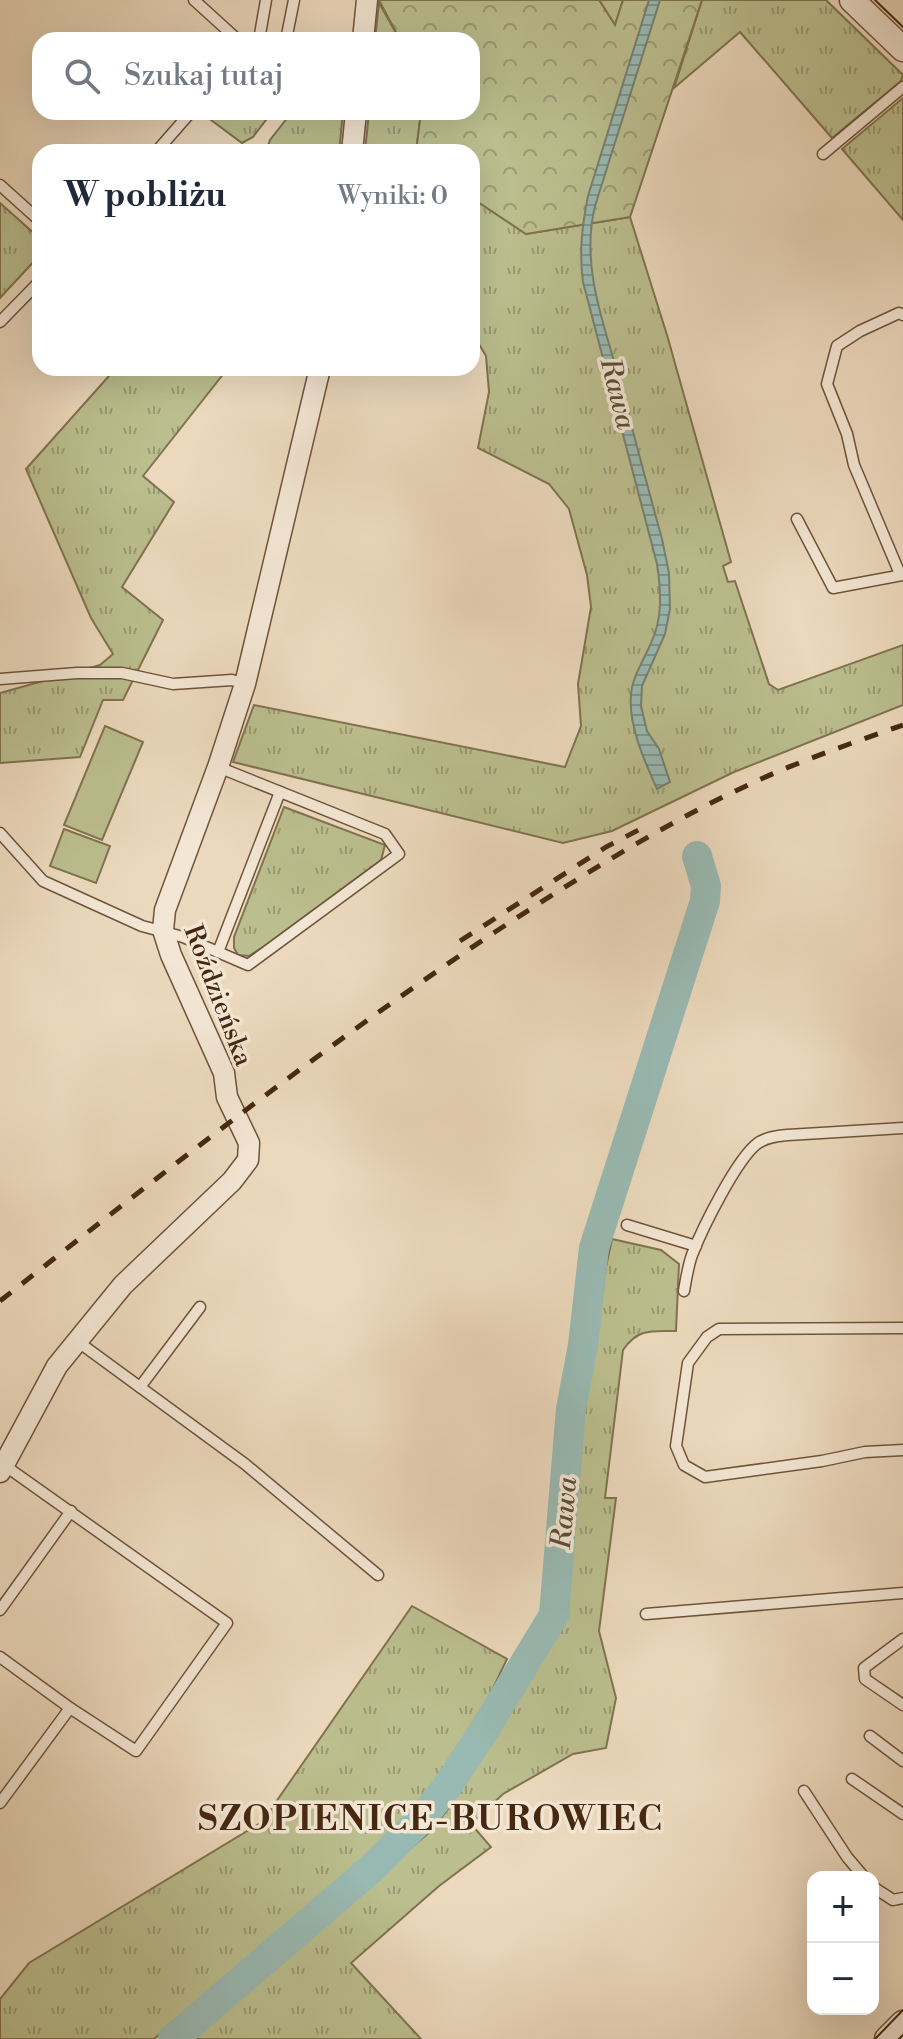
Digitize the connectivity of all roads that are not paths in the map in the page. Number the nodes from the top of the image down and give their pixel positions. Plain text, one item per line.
1 (194, 0) edge
2 (266, 0) edge
3 (294, 0) edge
4 (367, 0) edge
5 (852, 0) edge
6 (229, 32) edge
7 (260, 32) edge
8 (288, 32) edge
9 (364, 32) edge
10 (903, 49) edge
11 (903, 87) edge
12 (184, 120) edge
13 (355, 120) edge
14 (163, 144) edge
15 (353, 144) edge
16 (823, 154) dead end
17 (0, 185) edge
18 (32, 214) edge
19 (32, 289) edge
20 (903, 315) edge
21 (0, 322) edge
22 (318, 376) edge
23 (797, 519) dead end
24 (902, 574) edge
25 (0, 679) edge
26 (245, 684) junction
27 (218, 767) junction
28 (280, 792) junction
29 (0, 833) edge
30 (163, 930) junction
31 (218, 952) junction
32 (903, 1128) edge
33 (627, 1225) dead end
34 (696, 1246) junction
35 (684, 1291) dead end
36 (200, 1307) dead end
37 (903, 1328) edge
38 (77, 1341) junction
39 (140, 1387) junction
40 (903, 1450) edge
41 (2, 1469) edge
42 (71, 1511) junction
43 (378, 1575) dead end
44 (903, 1593) edge
45 (0, 1610) edge
46 (646, 1614) dead end
47 (903, 1639) edge
48 (0, 1657) edge
49 (903, 1705) edge
50 (70, 1708) junction
51 (870, 1736) dead end
52 (903, 1761) edge
53 (852, 1779) dead end
54 (804, 1791) dead end
55 (0, 1803) edge
56 (903, 1814) edge
57 (859, 1871) edge
58 (879, 1891) edge
59 (903, 1898) edge
60 (903, 2023) edge
61 (887, 2039) edge

1 - 6 lane
2 - 7 lane
3 - 8 lane
4 - 9 street
5 - 10 street
11 - 16 lane
12 - 14 lane
13 - 15 street
17 - 18 lane
19 - 21 lane
20 - 24 lane
22 - 26 street, Roździeńska
23 - 24 lane
25 - 26 lane
26 - 27 street, Roździeńska
27 - 28 lane
27 - 30 street, Roździeńska
28 - 31 lane
28 - 31 lane
29 - 30 lane
30 - 31 lane
30 - 38 street, Roździeńska
32 - 34 lane
33 - 34 lane
34 - 35 lane
36 - 39 lane
37 - 40 lane
38 - 39 lane
38 - 41 street, Roździeńska
39 - 43 lane
41 - 42 lane
42 - 45 lane
42 - 50 lane
44 - 46 lane
47 - 49 lane
48 - 50 lane
50 - 55 lane
51 - 52 lane
53 - 56 lane
54 - 57 lane
58 - 59 lane
60 - 61 street

